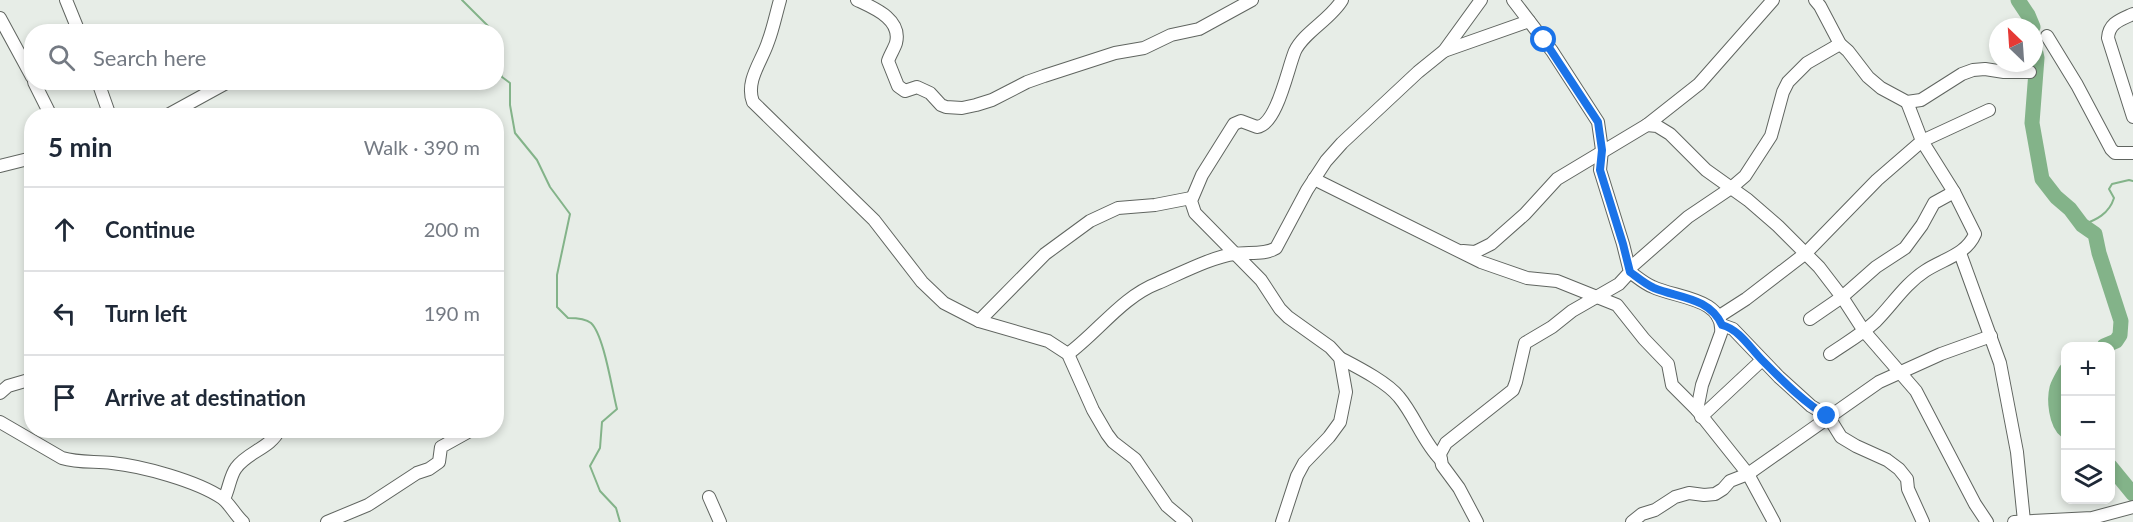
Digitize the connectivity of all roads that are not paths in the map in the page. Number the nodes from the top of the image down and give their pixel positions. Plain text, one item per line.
1 (66, 0) edge
2 (780, 0) edge
3 (856, 0) edge
4 (1252, 0) edge
5 (1342, 0) edge
6 (1481, 0) edge
7 (1513, 0) edge
8 (1773, 0) edge
9 (1821, 2) edge
10 (2133, 14) edge
11 (0, 18) edge
12 (1529, 21) junction
13 (76, 24) edge
14 (2047, 36) dead end
15 (1840, 44) junction
16 (1444, 51) junction
17 (24, 62) edge
18 (1989, 70) edge
19 (38, 90) edge
20 (101, 90) edge
21 (213, 90) edge
22 (1907, 102) junction
23 (47, 108) edge
24 (107, 108) edge
25 (181, 108) edge
26 (1989, 110) dead end
27 (2133, 117) edge
28 (1647, 124) junction
29 (1922, 141) junction
30 (1602, 150) junction
31 (2133, 153) edge
32 (24, 160) edge
33 (0, 166) edge
34 (1314, 179) junction
35 (1731, 188) junction
36 (1954, 192) junction
37 (1191, 198) junction
38 (1461, 251) junction
39 (1806, 253) junction
40 (1960, 253) junction
41 (1234, 254) junction
42 (1630, 270) junction
43 (1597, 297) junction
44 (1842, 297) junction
45 (1810, 319) dead end
46 (979, 321) junction
47 (1720, 321) junction
48 (1864, 332) junction
49 (1991, 336) junction
50 (1068, 354) junction
51 (1830, 354) dead end
52 (1340, 358) junction
53 (1762, 360) junction
54 (1898, 372) junction
55 (24, 381) edge
56 (0, 393) edge
57 (1699, 413) junction
58 (1827, 416) junction
59 (0, 422) edge
60 (24, 436) edge
61 (28, 438) edge
62 (274, 438) edge
63 (457, 438) edge
64 (1441, 460) junction
65 (1748, 474) junction
66 (709, 497) dead end
67 (224, 499) junction
68 (2133, 507) edge
69 (2019, 521) edge
70 (243, 522) edge
71 (327, 522) edge
72 (720, 522) edge
73 (1186, 522) edge
74 (1282, 522) edge
75 (1477, 522) edge
76 (1632, 522) edge
77 (1774, 522) edge
78 (1923, 522) edge
79 (1987, 522) edge

1 - 13 street
2 - 46 street
3 - 4 street
5 - 37 street
6 - 16 street
7 - 12 street
8 - 28 street
9 - 15 street
10 - 27 street
11 - 17 street
12 - 16 street
12 - 30 street
14 - 31 street
15 - 22 street
15 - 35 street
16 - 34 street
18 - 22 street
19 - 23 street
20 - 24 street
21 - 25 street
22 - 29 street
26 - 29 street
28 - 30 street
28 - 35 street
29 - 36 street
29 - 39 street
30 - 38 street
30 - 42 street
32 - 33 street
34 - 38 street
34 - 41 street
35 - 39 street
35 - 42 street
36 - 40 street
36 - 44 street
37 - 41 street
37 - 46 street
38 - 43 street
39 - 44 street
39 - 47 street
40 - 48 street
40 - 49 street
41 - 50 street
41 - 52 street
42 - 43 street
42 - 47 street
43 - 57 street
43 - 64 street
44 - 45 street
44 - 48 street
46 - 50 street
47 - 53 street
47 - 57 street
48 - 51 street
48 - 54 street
49 - 54 street
49 - 69 street
50 - 73 street
52 - 64 street
52 - 74 street
53 - 57 street
53 - 58 street
54 - 58 street
54 - 79 street
55 - 56 street
57 - 65 street
58 - 65 street
58 - 78 street
59 - 60 street
61 - 67 street
62 - 67 street
63 - 71 street
64 - 75 street
65 - 76 street
65 - 77 street
66 - 72 street
67 - 70 street
68 - 69 street

